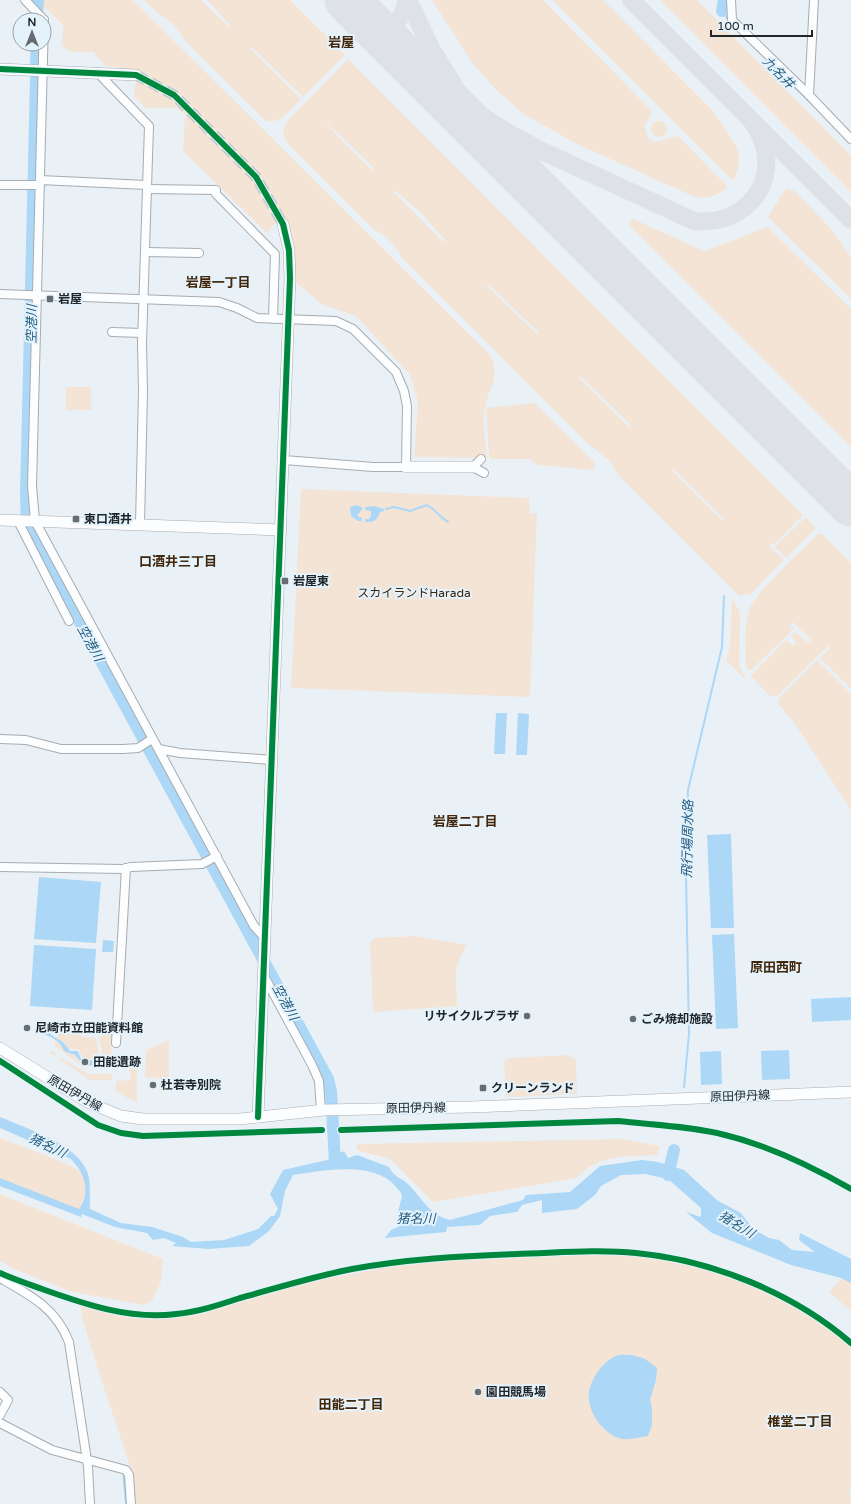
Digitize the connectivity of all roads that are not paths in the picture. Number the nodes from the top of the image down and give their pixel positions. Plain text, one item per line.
1 (731, 0) edge
2 (814, 0) edge
3 (28, 3) edge
4 (36, 12) edge
5 (44, 52) edge
6 (0, 69) edge
7 (44, 70) junction
8 (97, 72) junction
9 (136, 75) tunnel mouth
10 (809, 95) junction
11 (851, 139) edge
12 (39, 183) junction
13 (0, 185) edge
14 (147, 187) junction
15 (283, 224) tunnel mouth
16 (145, 252) junction
17 (199, 253) dead end
18 (0, 294) edge
19 (36, 295) junction
20 (144, 299) junction
21 (273, 319) junction
22 (289, 319) junction
23 (112, 332) dead end
24 (142, 333) junction
25 (284, 460) junction
26 (477, 463) joint
27 (406, 467) junction
28 (484, 473) dead end
29 (0, 520) edge
30 (26, 521) junction
31 (140, 525) junction
32 (281, 530) junction
33 (69, 621) dead end
34 (0, 739) edge
35 (151, 739) junction
36 (159, 750) junction
37 (272, 760) junction
38 (216, 857) junction
39 (0, 867) edge
40 (126, 868) junction
41 (265, 941) junction
42 (264, 976) junction
43 (116, 1043) dead end
44 (0, 1048) edge
45 (851, 1092) edge
46 (322, 1111) junction
47 (258, 1117) junction
48 (0, 1278) edge
49 (0, 1392) edge
50 (0, 1415) edge
51 (0, 1423) edge
52 (87, 1458) junction
53 (90, 1504) edge
54 (131, 1504) edge

1 - 10 street
2 - 10 street
3 - 4 street
5 - 7 street
6 - 7 street
7 - 8 street
7 - 12 street
8 - 9 street
8 - 14 street
10 - 11 street
12 - 13 street
12 - 14 street
12 - 19 street
14 - 16 street
14 - 21 street
15 - 22 street
16 - 17 street
16 - 20 street
18 - 19 street
19 - 20 street
19 - 30 street
20 - 21 street
20 - 24 street
21 - 22 street
22 - 25 street
22 - 27 street
23 - 24 street
24 - 31 street
25 - 27 street
25 - 32 street
26 - 27 street
26 - 28 street
29 - 30 street
30 - 31 street
30 - 33 street
30 - 35 street
31 - 32 street
32 - 37 street
34 - 35 street
35 - 36 street
36 - 37 street
36 - 38 street
37 - 41 street
38 - 40 street
38 - 41 street
39 - 40 street
40 - 43 street
41 - 42 street
42 - 46 street
42 - 47 street
44 - 47 street, 原田伊丹線
45 - 46 street, 原田伊丹線
46 - 47 street, 原田伊丹線
48 - 52 street
49 - 50 street
51 - 52 street
52 - 53 street
52 - 54 street

